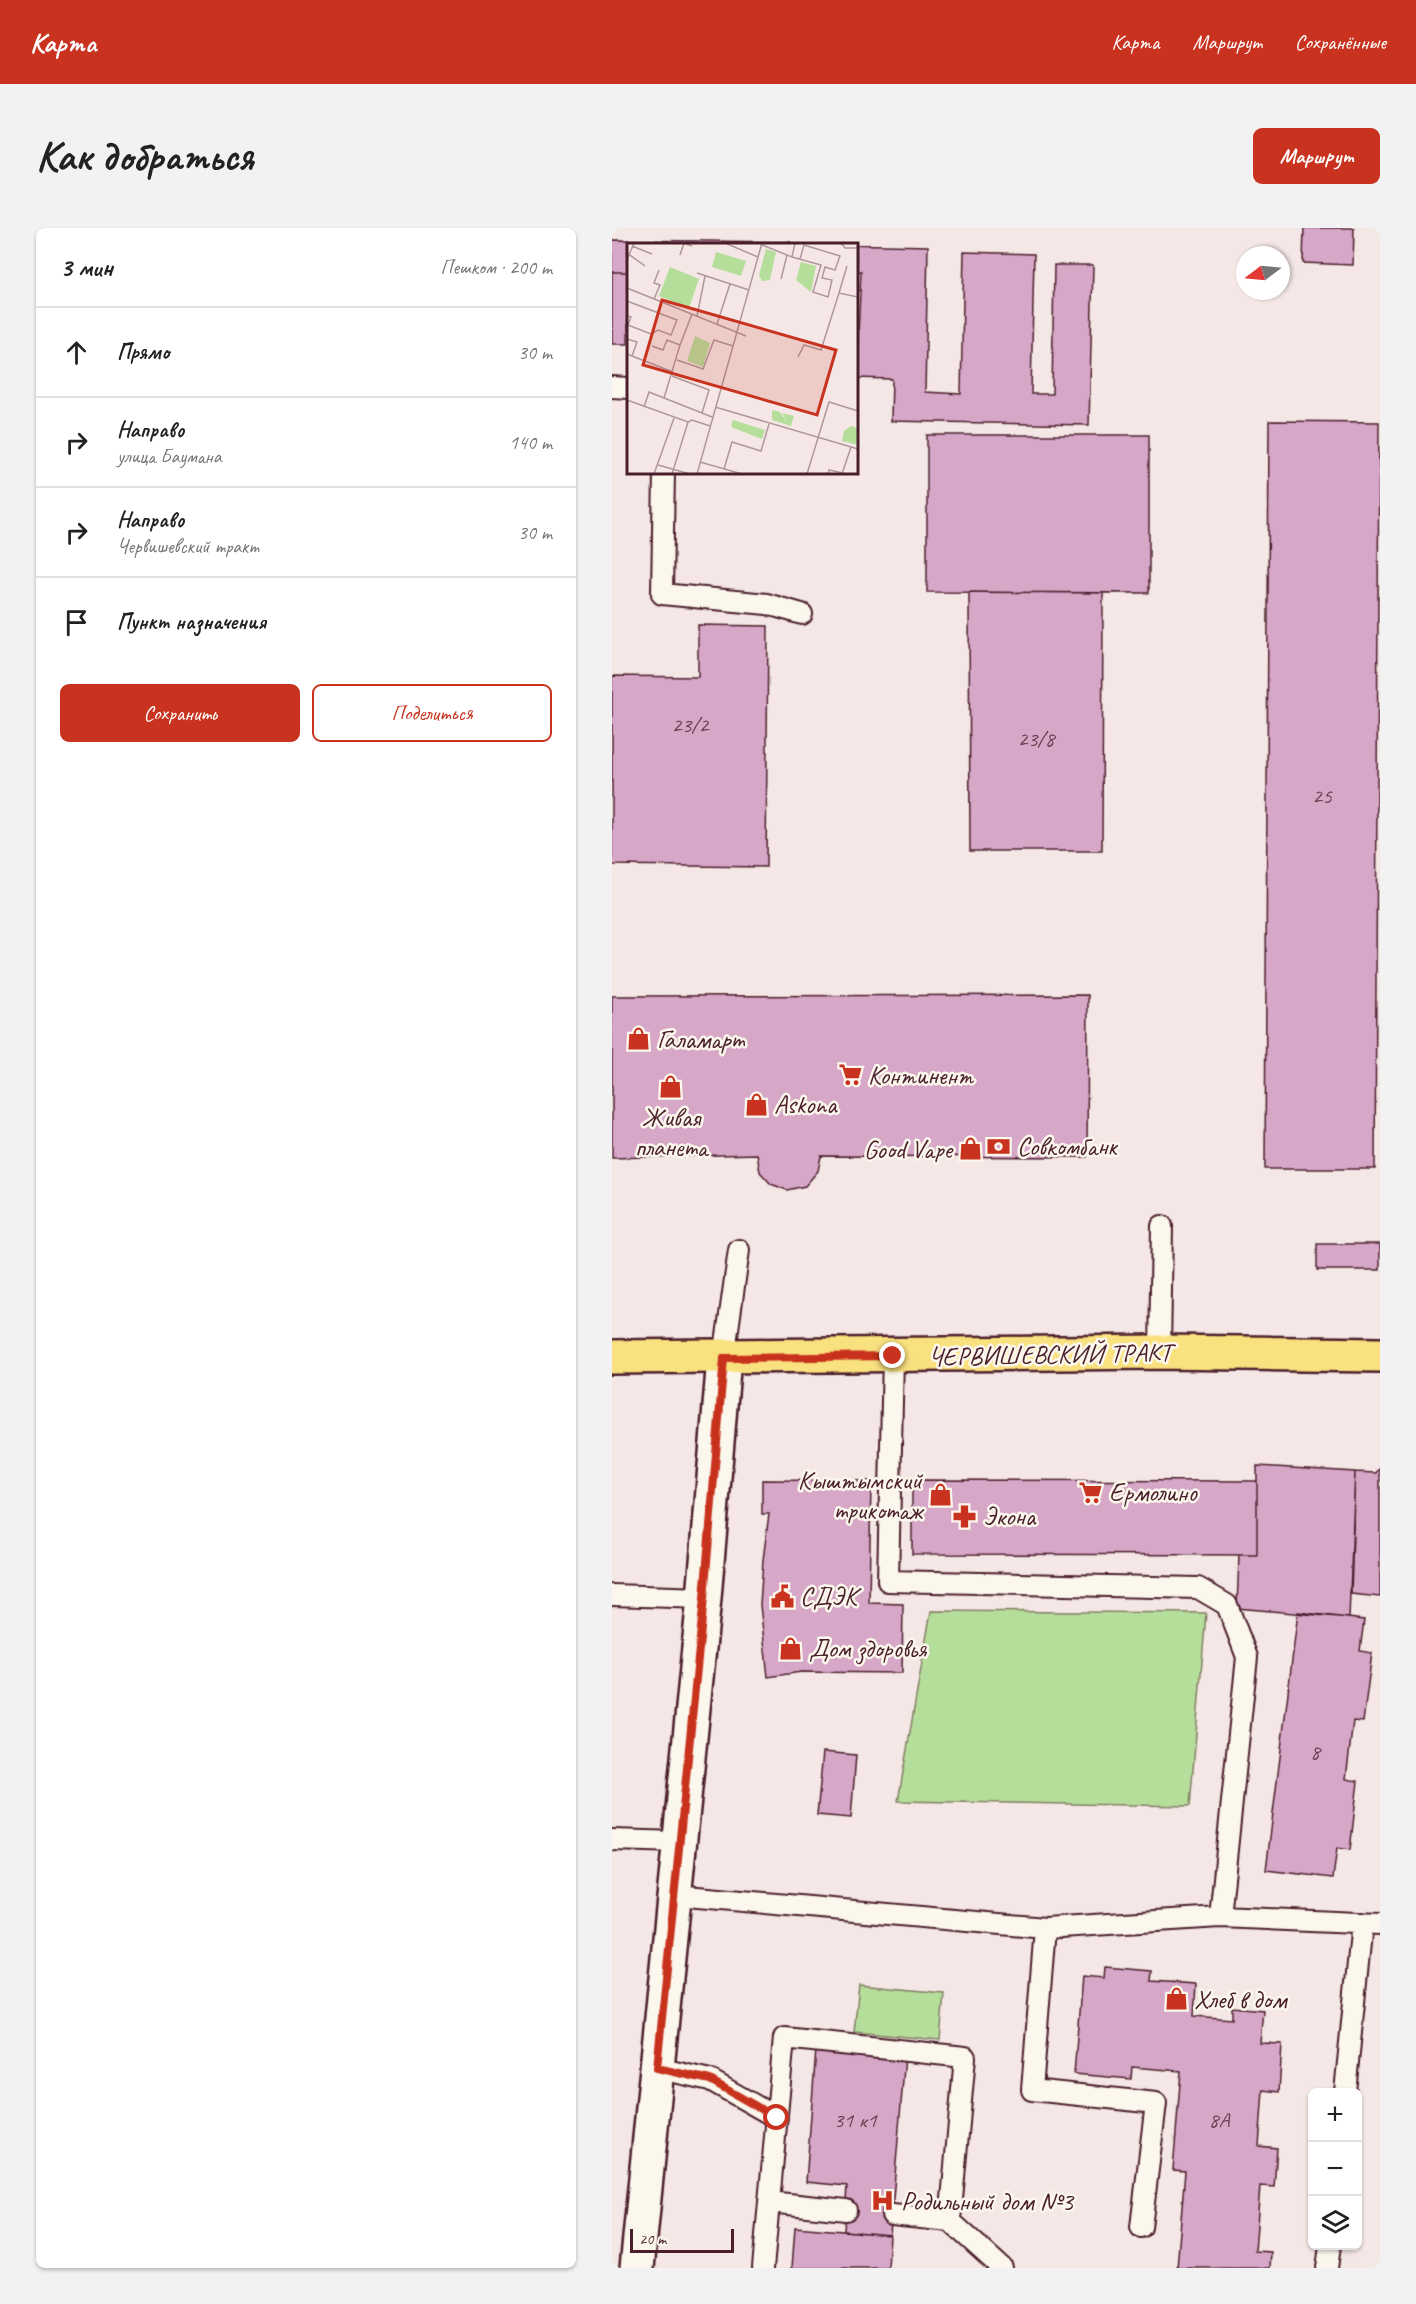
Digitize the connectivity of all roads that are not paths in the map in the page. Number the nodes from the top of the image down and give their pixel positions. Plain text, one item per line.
1 (612, 387) edge
2 (627, 388) edge
3 (664, 474) edge
4 (802, 614) dead end
5 (1162, 1226) dead end
6 (740, 1250) dead end
7 (1160, 1352) junction
8 (1380, 1355) edge
9 (893, 1356) junction
10 (612, 1357) edge
11 (724, 1358) junction
12 (612, 1595) edge
13 (704, 1598) junction
14 (612, 1840) edge
15 (680, 1842) junction
16 (675, 1894) junction
17 (1220, 1917) junction
18 (1371, 1923) edge
19 (1045, 1928) junction
20 (657, 2068) junction
21 (1346, 2088) edge
22 (777, 2118) junction
23 (769, 2202) junction
24 (846, 2210) dead end
25 (892, 2215) dead end
26 (950, 2221) junction
27 (1141, 2227) dead end
28 (1329, 2250) edge
29 (637, 2268) edge
30 (764, 2268) edge
31 (1002, 2268) edge
32 (1327, 2268) edge

1 - 2 lane
3 - 4 lane
5 - 7 lane
6 - 11 lane
7 - 8 main road, ЧЕРВИШЕВСКИЙ ТРАКТ
7 - 9 main road, ЧЕРВИШЕВСКИЙ ТРАКТ
9 - 11 main road, ЧЕРВИШЕВСКИЙ ТРАКТ
9 - 17 lane
10 - 11 main road, ЧЕРВИШЕВСКИЙ ТРАКТ
11 - 13 street
12 - 13 lane
13 - 15 street
14 - 15 lane
15 - 16 street
16 - 19 lane
16 - 20 street
17 - 18 lane
17 - 19 lane
18 - 21 lane
19 - 27 lane
20 - 22 lane
20 - 29 street
22 - 23 lane
22 - 26 lane
23 - 24 lane
23 - 30 lane
25 - 26 lane
26 - 31 lane
28 - 32 lane

